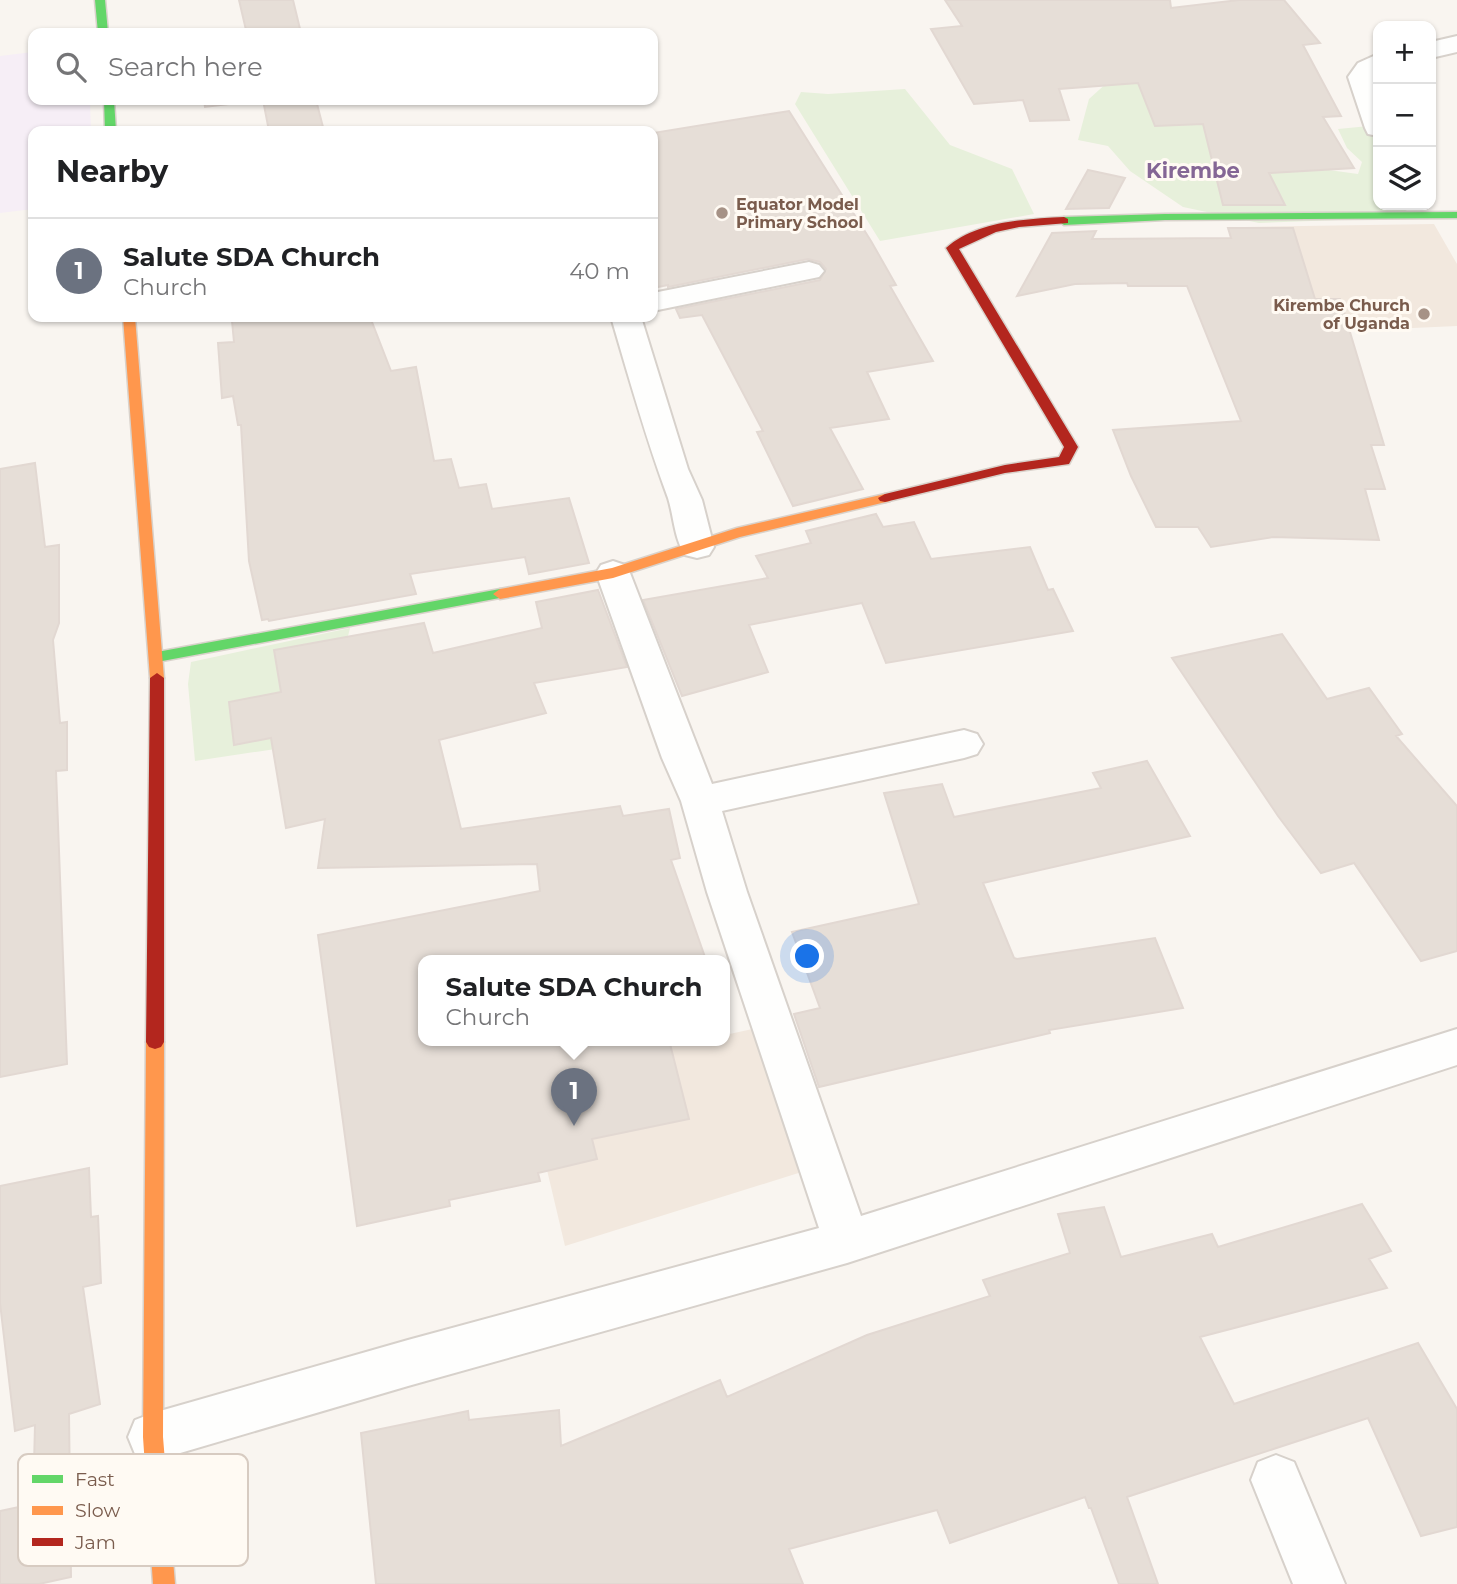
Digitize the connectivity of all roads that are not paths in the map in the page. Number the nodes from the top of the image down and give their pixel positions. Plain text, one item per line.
1 (100, 0) edge
2 (103, 28) edge
3 (1457, 44) edge
4 (1436, 49) edge
5 (1373, 65) edge
6 (109, 105) edge
7 (1373, 113) edge
8 (111, 126) edge
9 (1415, 210) edge
10 (1457, 215) edge
11 (809, 271) dead end
12 (658, 301) edge
13 (129, 322) edge
14 (628, 322) edge
15 (697, 547) junction
16 (613, 573) junction
17 (157, 657) junction
18 (964, 744) dead end
19 (700, 801) junction
20 (1457, 1047) edge
21 (847, 1242) junction
22 (153, 1437) junction
23 (154, 1454) edge
24 (1276, 1479) dead end
25 (163, 1566) edge
26 (164, 1584) edge
27 (1319, 1584) edge

1 - 2 street
3 - 4 street
5 - 7 street
6 - 8 street
9 - 10 street
9 - 15 street
11 - 12 street
13 - 17 street
14 - 15 street
15 - 16 street
16 - 17 street
16 - 19 street
17 - 22 street
18 - 19 street
19 - 21 street
20 - 21 street
21 - 22 street
22 - 23 street
24 - 27 street
25 - 26 street

